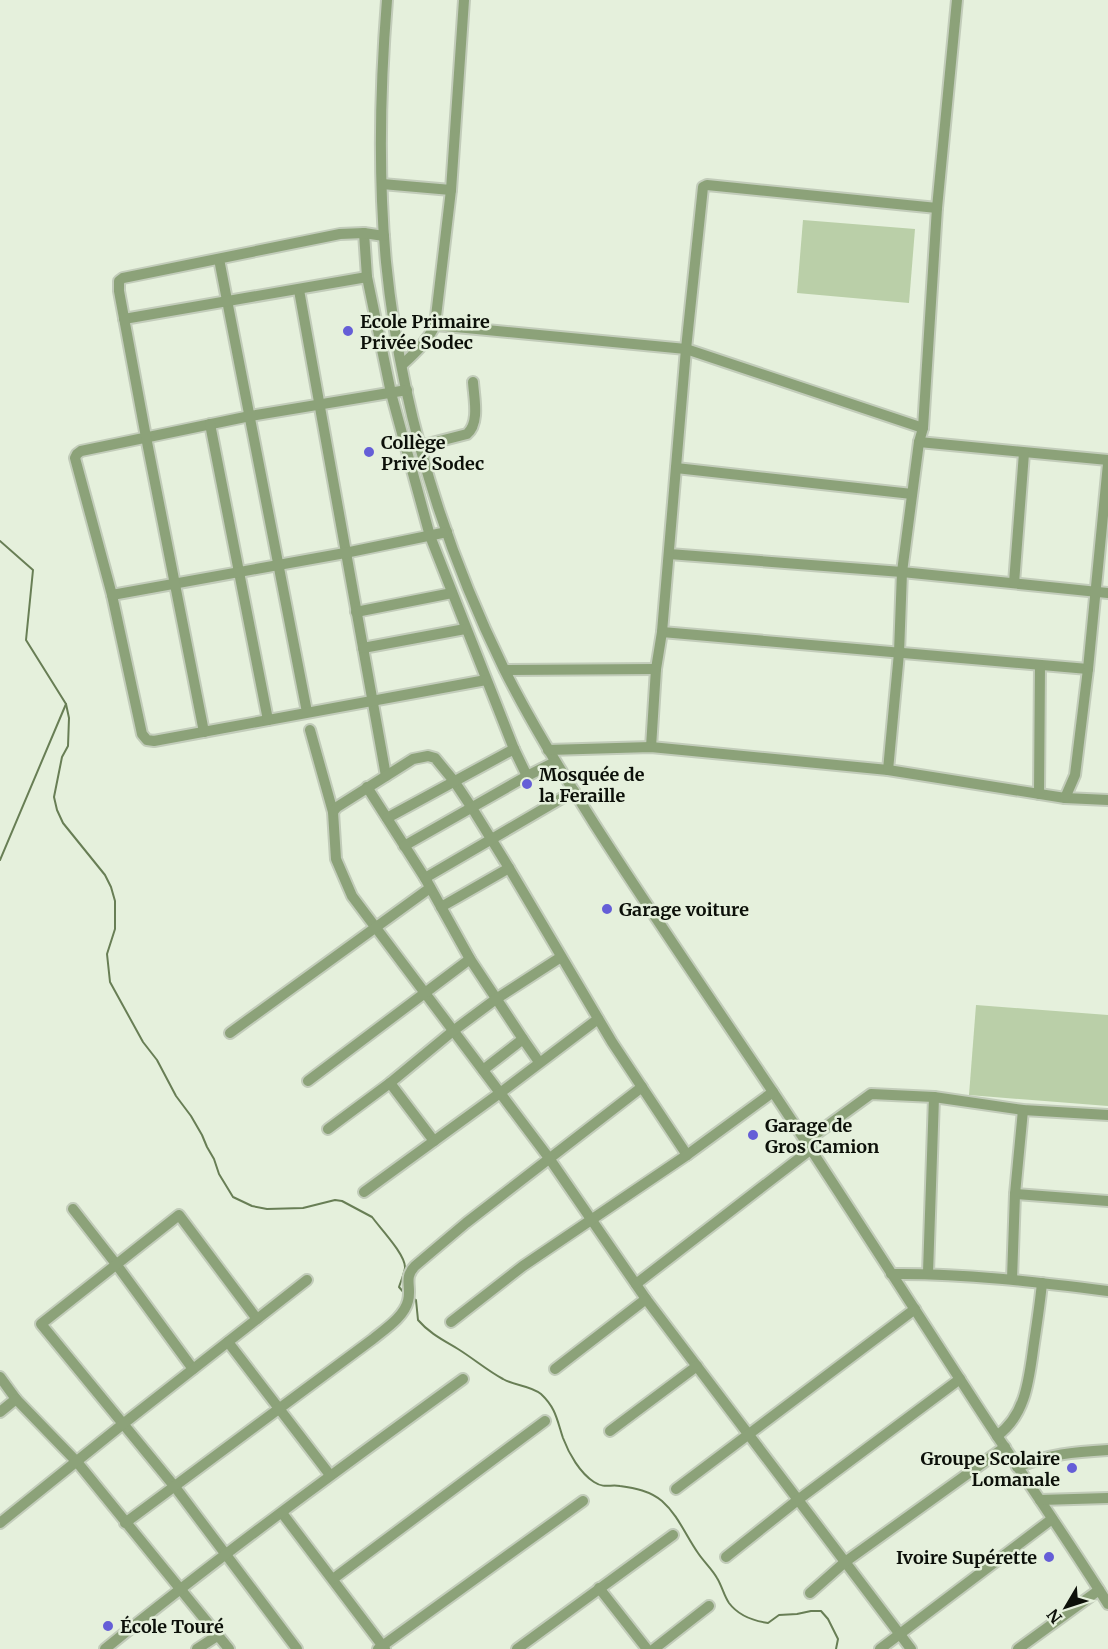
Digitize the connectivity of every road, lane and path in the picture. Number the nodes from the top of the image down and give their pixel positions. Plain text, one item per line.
1 (387, 0) edge
2 (464, 0) edge
3 (957, 0) edge
4 (382, 184) junction
5 (451, 190) junction
6 (937, 208) junction
7 (364, 233) junction
8 (384, 236) junction
9 (219, 259) junction
10 (368, 277) junction
11 (299, 290) junction
12 (227, 301) junction
13 (124, 319) junction
14 (435, 325) junction
15 (686, 349) junction
16 (402, 365) junction
17 (473, 382) dead end
18 (407, 390) junction
19 (391, 393) junction
20 (320, 404) junction
21 (250, 416) junction
22 (210, 424) junction
23 (923, 428) junction
24 (146, 437) junction
25 (920, 442) junction
26 (420, 446) junction
27 (1024, 453) junction
28 (1108, 462) edge
29 (676, 468) junction
30 (912, 494) junction
31 (447, 532) junction
32 (430, 536) junction
33 (345, 553) junction
34 (669, 554) junction
35 (278, 564) junction
36 (240, 572) junction
37 (902, 572) junction
38 (1014, 583) junction
39 (175, 584) junction
40 (1096, 592) junction
41 (452, 593) junction
42 (1108, 593) edge
43 (112, 595) junction
44 (356, 612) junction
45 (465, 629) junction
46 (662, 632) junction
47 (363, 648) junction
48 (899, 653) junction
49 (1040, 665) junction
50 (656, 669) junction
51 (1088, 669) junction
52 (505, 670) junction
53 (486, 680) junction
54 (373, 700) junction
55 (308, 712) junction
56 (268, 720) junction
57 (310, 730) dead end
58 (204, 732) junction
59 (651, 747) junction
60 (514, 749) junction
61 (548, 750) junction
62 (555, 762) junction
63 (888, 770) junction
64 (386, 776) junction
65 (527, 776) junction
66 (454, 781) junction
67 (368, 788) junction
68 (574, 791) junction
69 (1039, 794) junction
70 (1065, 798) junction
71 (1108, 800) edge
72 (472, 808) junction
73 (333, 812) junction
74 (387, 818) junction
75 (491, 839) junction
76 (404, 846) junction
77 (509, 868) junction
78 (428, 883) junction
79 (441, 907) junction
80 (375, 929) junction
81 (561, 957) junction
82 (470, 959) junction
83 (424, 993) junction
84 (496, 999) junction
85 (598, 1019) junction
86 (453, 1031) junction
87 (230, 1033) dead end
88 (522, 1039) junction
89 (539, 1062) junction
90 (483, 1070) junction
91 (308, 1081) dead end
92 (390, 1083) junction
93 (642, 1087) junction
94 (772, 1092) junction
95 (500, 1093) junction
96 (934, 1097) junction
97 (1023, 1110) junction
98 (1108, 1115) edge
99 (328, 1129) dead end
100 (434, 1141) junction
101 (808, 1146) junction
102 (687, 1155) junction
103 (549, 1158) junction
104 (364, 1192) dead end
105 (1015, 1194) junction
106 (1108, 1202) edge
107 (73, 1209) dead end
108 (592, 1221) junction
109 (116, 1264) junction
110 (928, 1273) junction
111 (891, 1274) junction
112 (1012, 1279) junction
113 (307, 1280) dead end
114 (1042, 1283) junction
115 (636, 1284) junction
116 (1108, 1291) edge
117 (646, 1299) junction
118 (915, 1309) junction
119 (257, 1319) junction
120 (451, 1322) dead end
121 (228, 1342) junction
122 (697, 1366) junction
123 (193, 1369) junction
124 (555, 1369) dead end
125 (0, 1377) edge
126 (463, 1379) dead end
127 (960, 1380) junction
128 (16, 1399) junction
129 (279, 1409) junction
130 (0, 1412) edge
131 (545, 1422) dead end
132 (123, 1424) junction
133 (610, 1431) dead end
134 (749, 1434) junction
135 (997, 1436) junction
136 (1108, 1446) edge
137 (1005, 1447) junction
138 (77, 1462) junction
139 (1017, 1467) junction
140 (330, 1475) junction
141 (175, 1487) junction
142 (676, 1489) dead end
143 (1108, 1498) edge
144 (799, 1499) junction
145 (1040, 1500) junction
146 (583, 1501) dead end
147 (282, 1513) junction
148 (1052, 1519) junction
149 (0, 1523) edge
150 (125, 1523) junction
151 (673, 1535) dead end
152 (227, 1555) junction
153 (726, 1557) dead end
154 (845, 1562) junction
155 (333, 1579) junction
156 (180, 1588) junction
157 (599, 1588) junction
158 (1099, 1590) junction
159 (810, 1593) dead end
160 (1108, 1604) edge
161 (709, 1606) dead end
162 (900, 1634) junction
163 (217, 1636) junction
164 (382, 1648) edge
165 (105, 1649) edge
166 (197, 1649) edge
167 (229, 1649) edge
168 (297, 1649) edge
169 (517, 1649) edge
170 (647, 1649) edge
171 (654, 1649) edge
172 (880, 1649) edge
173 (911, 1649) edge
174 (1018, 1649) edge

1 - 4 street
2 - 5 street
3 - 6 street
4 - 5 street
4 - 8 street
5 - 14 street
6 - 15 street
6 - 23 street
7 - 8 street
7 - 9 street
7 - 10 street
8 - 16 street
9 - 12 street
9 - 13 street
10 - 11 street
10 - 19 street
11 - 12 street
11 - 20 street
12 - 13 street
12 - 21 street
13 - 24 street
14 - 15 street
14 - 16 street
15 - 23 street
15 - 29 street
16 - 18 street
17 - 26 street
18 - 19 street
18 - 26 street
19 - 20 street
19 - 32 street
20 - 21 street
20 - 33 street
21 - 22 street
21 - 35 street
22 - 24 street
22 - 36 street
23 - 25 street
24 - 39 street
24 - 43 street
25 - 27 street
25 - 30 street
26 - 31 street
27 - 28 street
27 - 38 street
28 - 40 street
29 - 30 street
29 - 34 street
30 - 37 street
31 - 32 street
31 - 52 street
32 - 33 street
32 - 41 street
33 - 35 street
33 - 44 street
34 - 37 street
34 - 46 street
35 - 36 street
35 - 55 street
36 - 39 street
36 - 56 street
37 - 38 street
37 - 48 street
38 - 40 street
39 - 43 street
39 - 58 street
40 - 42 street
40 - 51 street
41 - 44 street
41 - 45 street
43 - 58 street
44 - 47 street
45 - 47 street
45 - 53 street
46 - 48 street
46 - 50 street
47 - 54 street
48 - 49 street
48 - 63 street
49 - 51 street
49 - 69 street
50 - 52 street
50 - 59 street
51 - 70 street
52 - 61 street
53 - 54 street
53 - 60 street
54 - 55 street
54 - 64 street
55 - 56 street
56 - 58 street
57 - 73 street
59 - 61 street
59 - 63 street
60 - 65 street
60 - 66 street
61 - 62 street
62 - 65 street
62 - 68 street
63 - 69 street
64 - 66 street
64 - 67 street
65 - 72 street
66 - 72 street
66 - 74 street
67 - 73 street
67 - 74 street
68 - 75 street
68 - 94 street
69 - 70 street
70 - 71 street
72 - 75 street
72 - 76 street
73 - 80 street
74 - 76 street
75 - 77 street
75 - 78 street
76 - 78 street
77 - 79 street
77 - 81 street
78 - 79 street
78 - 80 street
79 - 82 street
80 - 83 street
80 - 87 street
81 - 84 street
81 - 85 street
82 - 83 street
82 - 84 street
83 - 86 street
83 - 91 street
84 - 86 street
84 - 88 street
85 - 89 street
85 - 93 street
86 - 90 street
86 - 92 street
88 - 89 street
88 - 90 street
89 - 95 street
90 - 95 street
92 - 99 street
92 - 100 street
93 - 102 street
93 - 103 street
94 - 101 street
94 - 102 street
95 - 100 street
95 - 103 street
96 - 97 street
96 - 101 street
96 - 110 street
97 - 98 street
97 - 105 street
100 - 104 street
101 - 111 street
101 - 115 street
102 - 108 street
103 - 108 street
103 - 129 street
105 - 106 street
105 - 112 street
107 - 109 street
108 - 115 street
108 - 120 street
109 - 119 street
109 - 123 street
109 - 132 street
110 - 111 street
110 - 112 street
111 - 118 street
112 - 114 street
113 - 119 street
114 - 116 street
114 - 135 street
115 - 117 street
117 - 122 street
117 - 124 street
118 - 127 street
118 - 134 street
119 - 121 street
121 - 123 street
121 - 129 street
122 - 133 street
122 - 134 street
123 - 132 street
125 - 128 street
126 - 140 street
127 - 135 street
127 - 144 street
128 - 130 street
128 - 138 street
129 - 140 street
129 - 141 street
131 - 155 street
132 - 138 street
132 - 141 street
134 - 142 street
134 - 144 street
135 - 137 street
136 - 139 street
137 - 139 street
137 - 154 street
138 - 149 street
138 - 150 street
139 - 145 street
140 - 147 street
141 - 150 street
141 - 152 street
143 - 145 street
144 - 153 street
144 - 154 street
145 - 148 street
146 - 164 street
147 - 152 street
147 - 155 street
148 - 158 street
148 - 162 street
150 - 156 street
151 - 157 street
152 - 156 street
152 - 168 street
154 - 159 street
154 - 162 street
155 - 164 street
156 - 163 street
156 - 165 street
157 - 169 street
157 - 170 street
158 - 160 street
158 - 174 street
161 - 171 street
162 - 172 street
162 - 173 street
163 - 166 street
163 - 167 street

